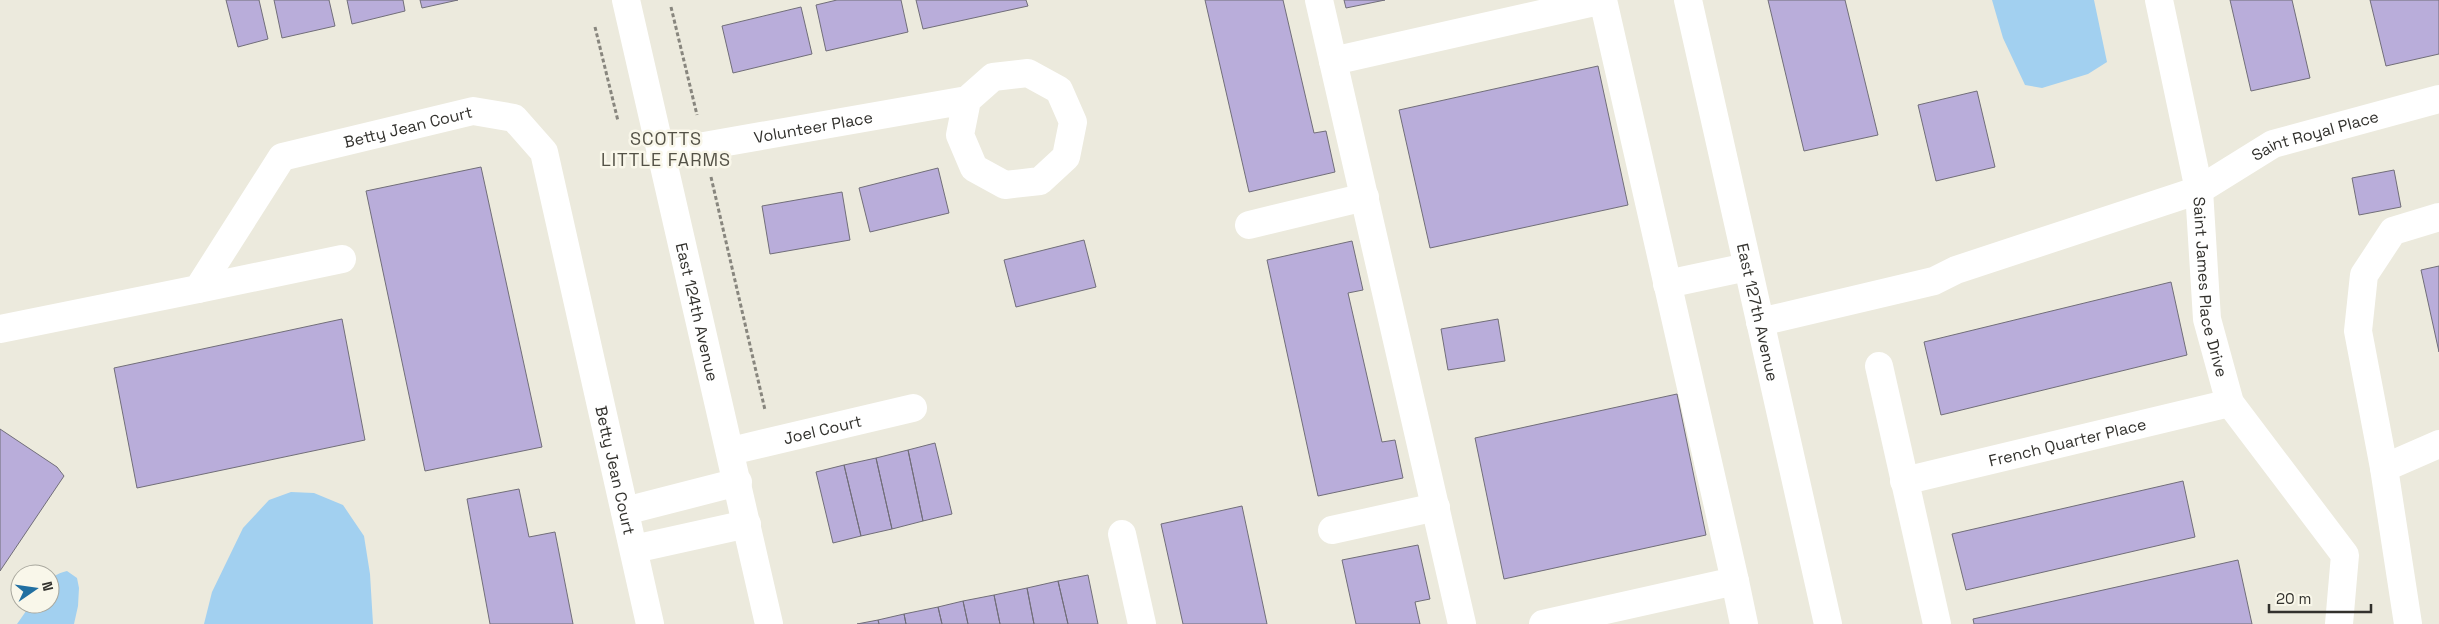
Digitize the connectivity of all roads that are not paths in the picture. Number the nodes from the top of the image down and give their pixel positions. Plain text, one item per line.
1 (626, 0) edge
2 (1319, 0) edge
3 (1602, 0) edge
4 (1688, 0) edge
5 (2159, 0) edge
6 (1333, 61) junction
7 (2439, 99) edge
8 (967, 100) junction
9 (660, 156) junction
10 (2199, 190) junction
11 (1365, 197) junction
12 (2439, 217) edge
13 (1249, 225) dead end
14 (342, 259) dead end
15 (1747, 267) junction
16 (1668, 284) junction
17 (198, 289) junction
18 (1760, 322) junction
19 (0, 328) edge
20 (1879, 366) dead end
21 (2230, 403) junction
22 (913, 408) dead end
23 (2439, 444) edge
24 (731, 451) junction
25 (2384, 468) junction
26 (1904, 481) junction
27 (738, 482) junction
28 (1436, 508) junction
29 (625, 510) junction
30 (747, 524) junction
31 (1332, 530) dead end
32 (1122, 534) dead end
33 (634, 549) junction
34 (1735, 581) junction
35 (650, 624) edge
36 (769, 624) edge
37 (1142, 624) edge
38 (1462, 624) edge
39 (1544, 624) edge
40 (1744, 624) edge
41 (1828, 624) edge
42 (1937, 624) edge
43 (2339, 624) edge
44 (2408, 624) edge

1 - 9 street, East 124th Avenue
2 - 6 street
3 - 6 street
3 - 16 street
4 - 15 street, East 127th Avenue
5 - 10 street
6 - 11 street
7 - 10 street, Saint Royal Place
8 - 8 street
8 - 9 street, Volunteer Place
9 - 24 street, East 124th Avenue
10 - 18 street, Saint James Place Drive
10 - 21 street, Saint James Place Drive
11 - 13 street
11 - 28 street
12 - 25 street
14 - 17 street
15 - 16 street
15 - 18 street, East 127th Avenue
16 - 34 street
17 - 19 street
17 - 29 street, Betty Jean Court
18 - 41 street, East 127th Avenue
20 - 26 street
21 - 26 street, French Quarter Place
21 - 43 street, Saint James Place Drive
22 - 24 street, Joel Court
23 - 25 street
24 - 27 street, East 124th Avenue
25 - 44 street
26 - 42 street
27 - 29 street
27 - 30 street, East 124th Avenue
28 - 31 street
28 - 38 street
29 - 33 street, Betty Jean Court
30 - 33 street
30 - 36 street, East 124th Avenue
32 - 37 street
33 - 35 street, Betty Jean Court
34 - 39 street
34 - 40 street

